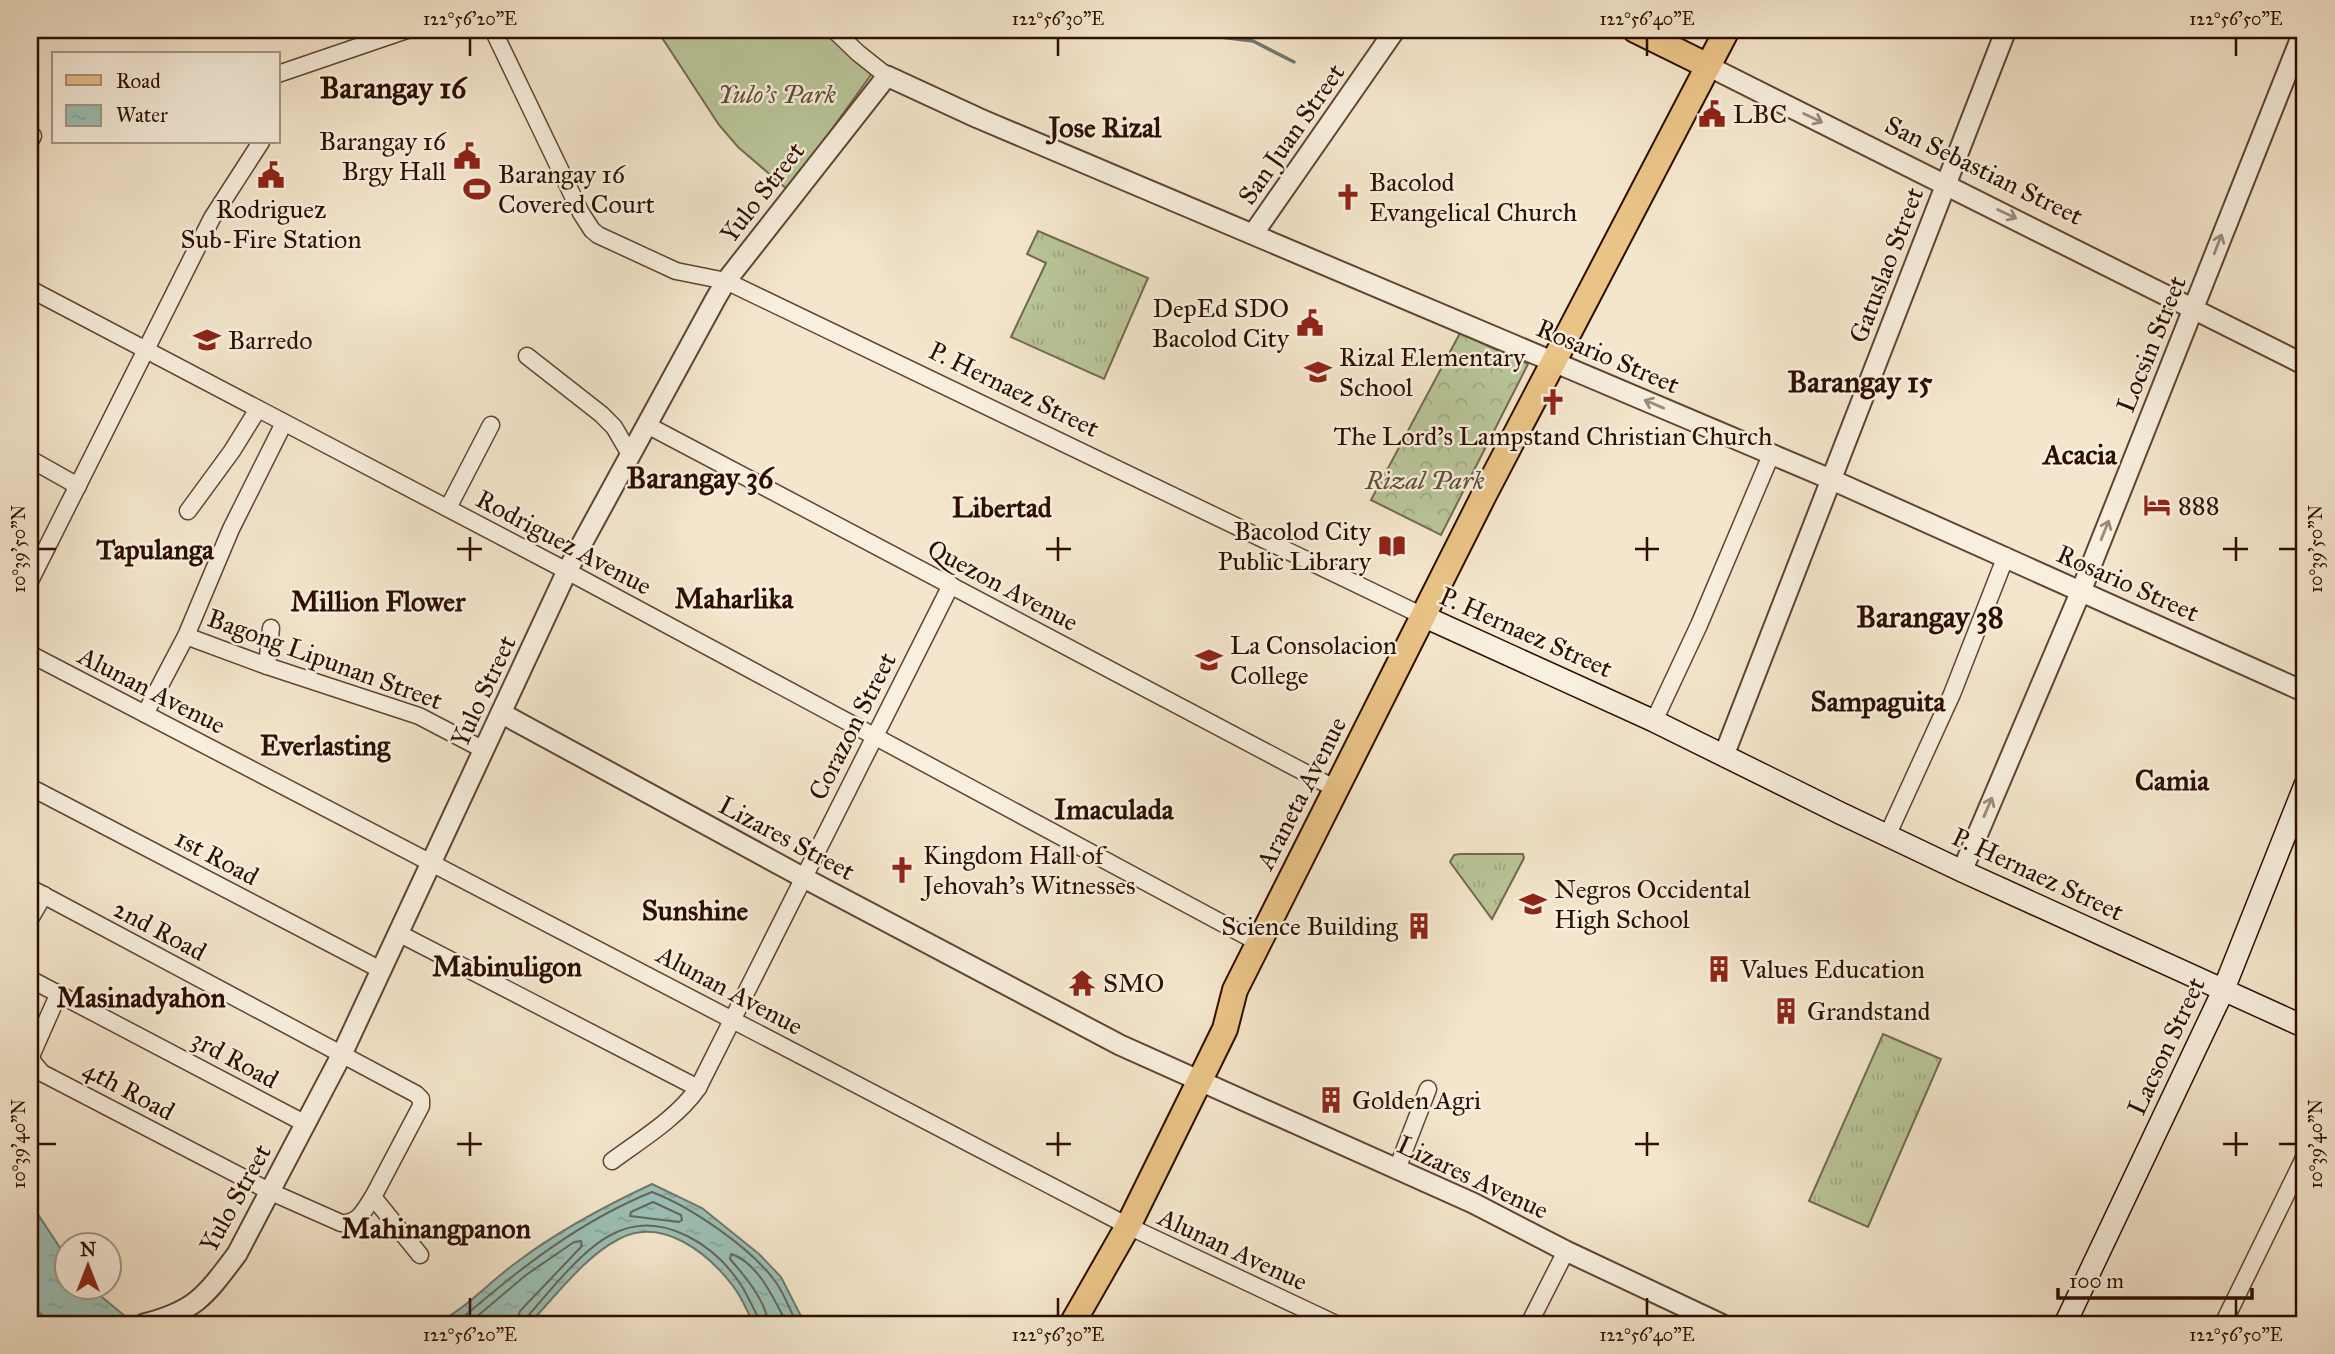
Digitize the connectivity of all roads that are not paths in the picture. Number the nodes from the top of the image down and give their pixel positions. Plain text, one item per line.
1 (407, 30) edge
2 (493, 30) edge
3 (834, 30) edge
4 (1395, 30) edge
5 (1635, 30) edge
6 (1727, 30) edge
7 (2006, 30) edge
8 (2304, 30) edge
9 (1708, 66) junction
10 (280, 73) edge
11 (887, 76) junction
12 (260, 144) edge
13 (1946, 184) junction
14 (1253, 234) junction
15 (726, 281) junction
16 (30, 289) edge
17 (2194, 307) junction
18 (146, 350) junction
19 (527, 356) dead end
20 (1553, 361) junction
21 (2305, 365) edge
22 (258, 409) junction
23 (284, 423) junction
24 (491, 425) dead end
25 (647, 425) junction
26 (1771, 455) junction
27 (631, 456) junction
28 (30, 459) edge
29 (1830, 479) junction
30 (78, 486) junction
31 (447, 508) junction
32 (188, 511) dead end
33 (2006, 556) junction
34 (568, 571) junction
35 (30, 581) edge
36 (951, 585) junction
37 (2081, 591) junction
38 (1423, 617) junction
39 (271, 628) dead end
40 (186, 635) junction
41 (30, 654) edge
42 (267, 666) junction
43 (2305, 692) edge
44 (501, 713) junction
45 (145, 714) junction
46 (1654, 721) junction
47 (875, 735) junction
48 (484, 750) junction
49 (1724, 755) junction
50 (2305, 785) edge
51 (30, 787) edge
52 (1336, 789) junction
53 (1888, 834) junction
54 (432, 862) junction
55 (1962, 871) junction
56 (804, 878) junction
57 (37, 892) edge
58 (30, 919) edge
59 (398, 933) junction
60 (1259, 943) junction
61 (381, 970) junction
62 (30, 979) edge
63 (2223, 991) junction
64 (58, 995) junction
65 (733, 1019) junction
66 (2305, 1027) edge
67 (342, 1054) junction
68 (1200, 1080) junction
69 (698, 1088) junction
70 (1428, 1089) dead end
71 (306, 1124) junction
72 (2305, 1156) edge
73 (612, 1161) dead end
74 (1397, 1169) junction
75 (271, 1192) junction
76 (373, 1197) junction
77 (1128, 1226) junction
78 (1566, 1251) junction
79 (420, 1255) dead end
80 (153, 1322) edge
81 (1072, 1324) edge
82 (1336, 1324) edge
83 (1529, 1324) edge
84 (1721, 1324) edge
85 (2065, 1324) edge
86 (2223, 1324) edge

1 - 10 street
2 - 15 street, P. Hernaez Street
3 - 11 street
4 - 14 street, San Juan Street
5 - 9 main road, San Sebastian Street
6 - 9 main road, Araneta Avenue
7 - 13 street, Gatuslao Street
17 -> 8 street, Locsin Street
9 -> 13 street, San Sebastian Street
9 - 20 main road, Araneta Avenue
11 - 14 street, Rosario Street
11 - 15 street, Yulo Street
12 - 18 street
13 -> 17 street, San Sebastian Street
13 - 29 street, Gatuslao Street
14 - 20 street, Rosario Street
15 - 25 street, Yulo Street
15 - 38 street, P. Hernaez Street
16 - 18 street, Rodriguez Avenue
17 - 21 street, San Sebastian Street
37 -> 17 street, Locsin Street
18 - 22 street, Rodriguez Avenue
18 - 30 street
19 - 27 street
26 -> 20 street, Rosario Street
20 - 38 main road, Araneta Avenue
22 - 23 street, Rodriguez Avenue
22 - 32 street
23 - 31 street, Rodriguez Avenue
23 - 40 street
24 - 31 street
25 - 27 street, Yulo Street
25 - 36 street, Quezon Avenue
26 - 29 street, Rosario Street
26 - 46 street
27 - 34 street, Yulo Street
28 - 30 street
29 - 33 street, Rosario Street
29 - 49 street, Gatuslao Street
30 - 35 street
31 - 34 street, Rodriguez Avenue
33 - 37 street, Rosario Street
33 - 53 street
34 - 44 street, Yulo Street
34 - 47 street, Rodriguez Avenue
36 - 47 street, Corazon Street
36 - 52 street, Quezon Avenue
37 - 43 street, Rosario Street
55 -> 37 street, Locsin Street
38 - 46 main road, P. Hernaez Street
38 - 52 main road, Araneta Avenue
39 - 42 street
40 - 42 street, Bagong Lipunan Street
40 - 45 street
41 - 45 street, Alunan Avenue
42 - 48 street, Bagong Lipunan Street
44 - 48 street, Yulo Street
44 - 56 street, Lizares Street
45 - 54 street, Alunan Avenue
46 - 49 main road, P. Hernaez Street
47 - 56 street, Corazon Street
47 - 60 street, Rodriguez Avenue
48 - 54 street, Yulo Street
49 - 53 main road, P. Hernaez Street
50 - 63 main road, Lacson Street
51 - 61 street, 1st Road
52 - 60 main road, Araneta Avenue
53 - 55 main road, P. Hernaez Street
54 - 59 street, Yulo Street
54 - 65 street, Alunan Avenue
55 - 63 main road, P. Hernaez Street
56 - 65 street, Corazon Street
56 - 68 street, Lizares Street
57 - 58 street
57 - 67 street, 2nd Road
59 - 61 street, Yulo Street
59 - 69 street
60 - 68 main road, Araneta Avenue
61 - 67 street, Yulo Street
62 - 64 street, 3rd Road
63 - 66 main road, P. Hernaez Street
63 - 85 main road, Lacson Street
64 - 71 street, 3rd Road
64 - 75 street, 4th Road
65 - 69 street, Corazon Street
65 - 77 street, Alunan Avenue
67 - 71 street, Yulo Street
67 - 76 street, 2nd Road
68 - 74 street, Lizares Avenue
68 - 77 main road, Araneta Avenue
69 - 73 street, Corazon Street
70 - 74 street
71 - 75 street, Yulo Street
72 - 86 street
74 - 78 street, Lizares Avenue
75 - 76 street, 4th Road
75 - 80 street, Yulo Street
76 - 79 street
77 - 81 main road, Araneta Avenue
77 - 82 street, Alunan Avenue
78 - 83 street
78 - 84 street, Lizares Avenue

